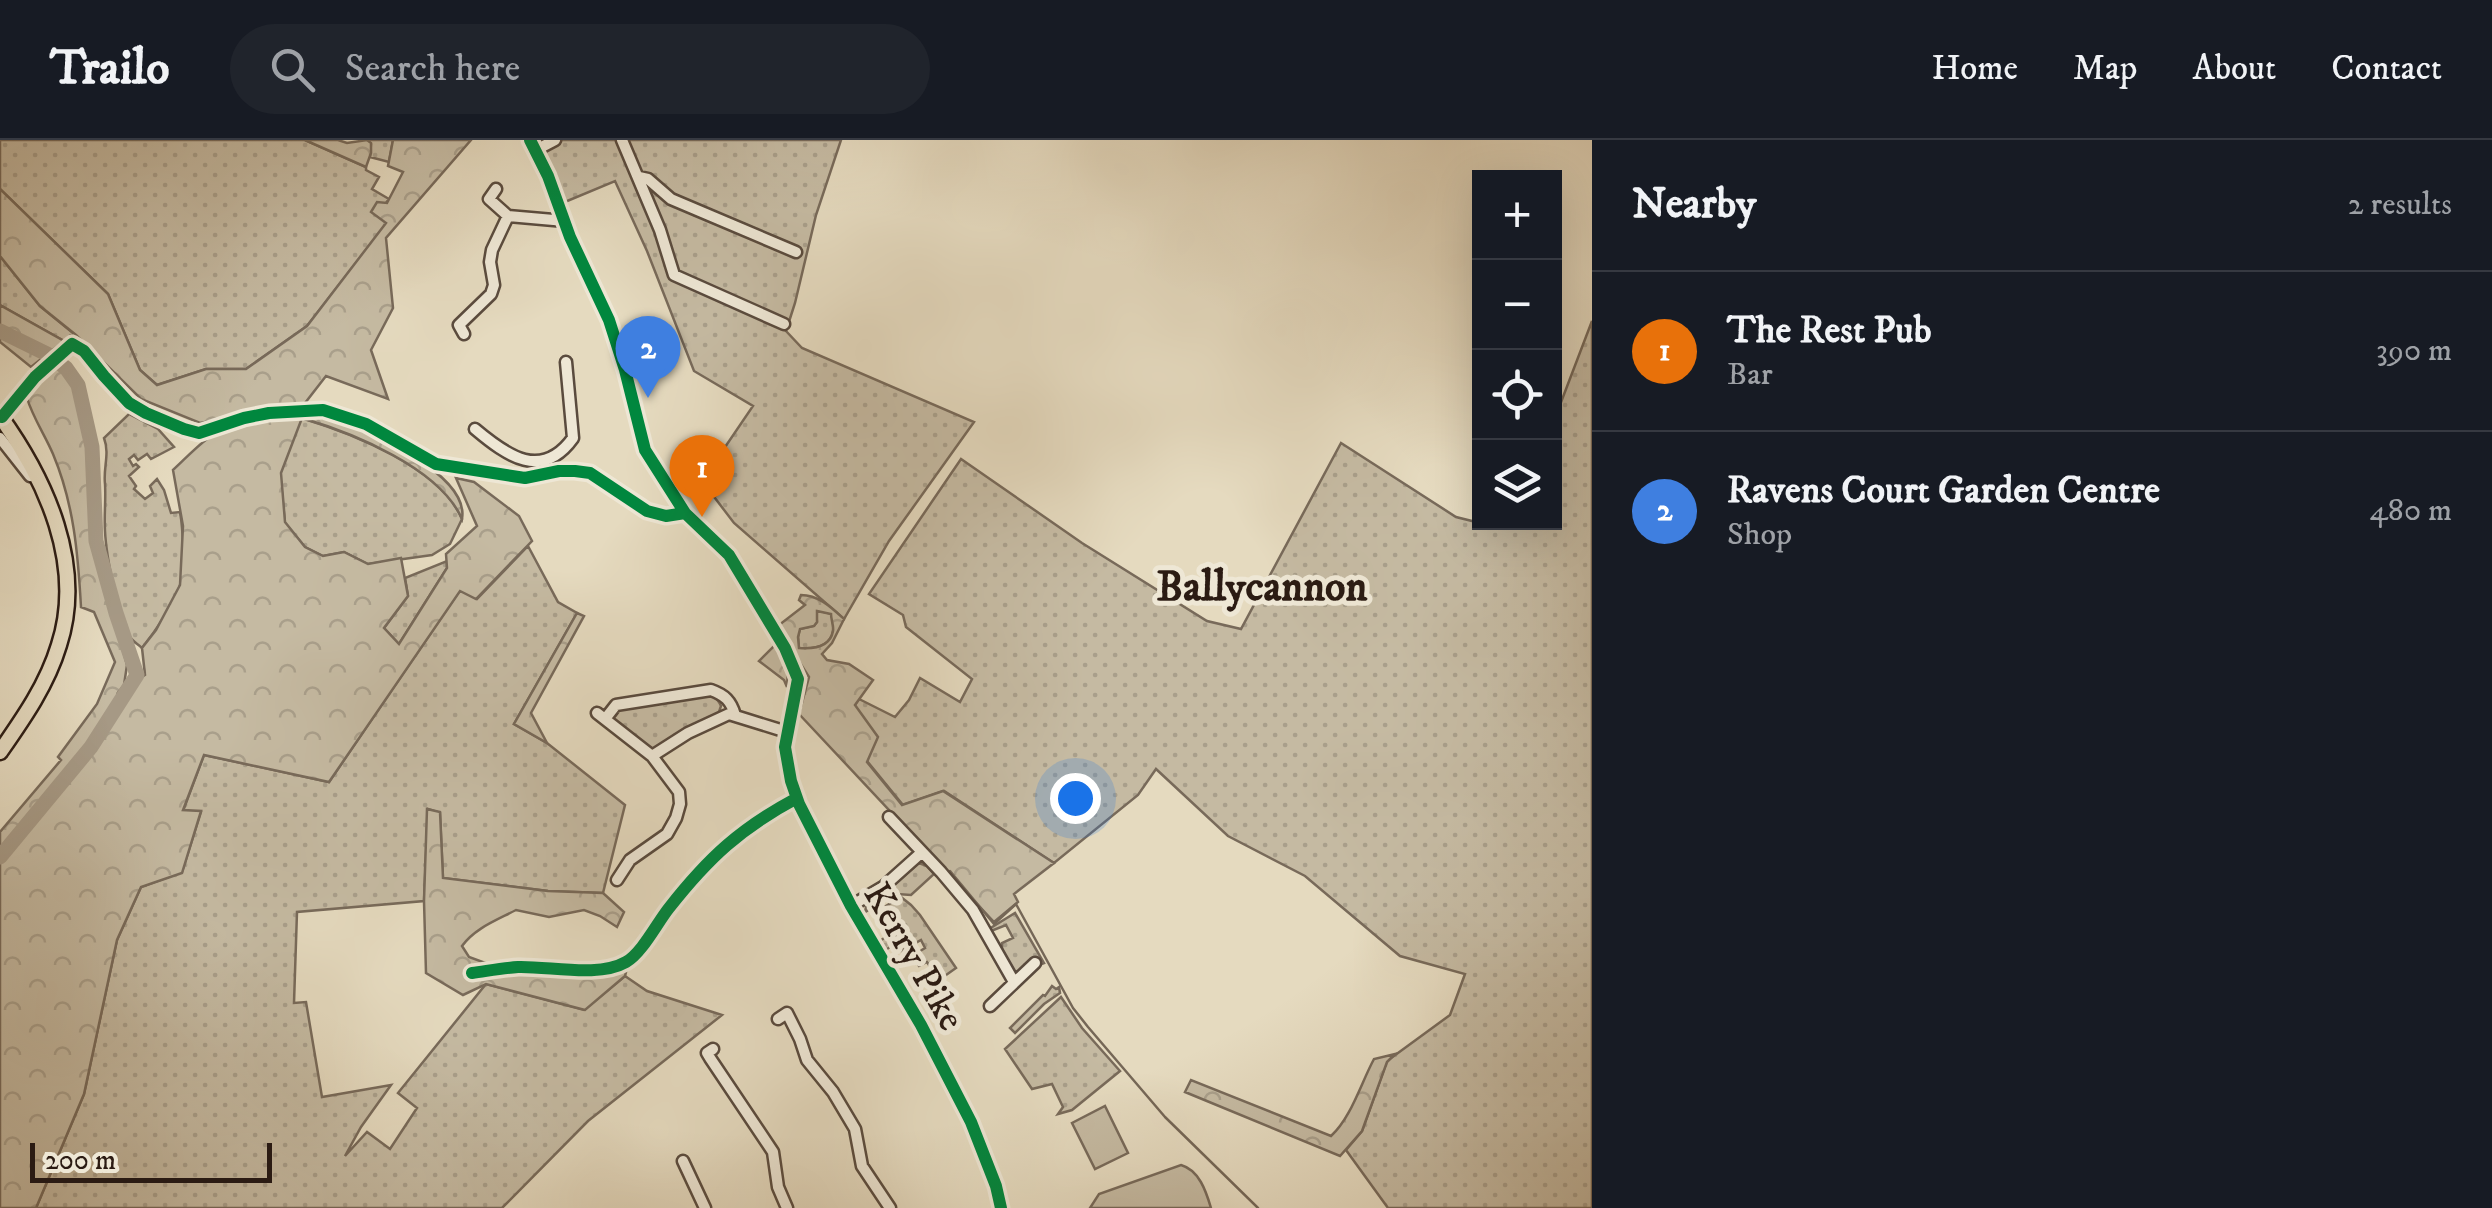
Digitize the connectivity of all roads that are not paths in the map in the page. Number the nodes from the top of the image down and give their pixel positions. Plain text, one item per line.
1 (555, 140) edge
2 (622, 140) edge
3 (637, 144) dead end
4 (533, 145) edge
5 (630, 163) junction
6 (639, 178) junction
7 (496, 190) dead end
8 (508, 216) junction
9 (565, 221) junction
10 (796, 252) dead end
11 (784, 324) dead end
12 (464, 334) dead end
13 (566, 362) dead end
14 (1, 416) edge
15 (475, 430) dead end
16 (0, 438) edge
17 (552, 459) junction
18 (559, 471) junction
19 (34, 474) junction
20 (684, 513) junction
21 (735, 715) junction
22 (787, 732) junction
23 (0, 752) edge
24 (652, 756) junction
25 (797, 798) junction
26 (888, 817) dead end
27 (921, 853) junction
28 (617, 880) dead end
29 (851, 906) junction
30 (1035, 963) dead end
31 (472, 973) dead end
32 (1014, 982) junction
33 (990, 1006) dead end
34 (778, 1019) dead end
35 (713, 1049) dead end
36 (683, 1161) dead end
37 (705, 1208) edge
38 (787, 1208) edge
39 (890, 1208) edge
40 (1002, 1208) edge

1 - 4 street
2 - 5 street
3 - 5 street
4 - 9 street, Kerry Pike
5 - 6 street
6 - 10 street
6 - 11 street
7 - 8 street
8 - 9 street
8 - 12 street
9 - 20 street, Kerry Pike
13 - 17 street
14 - 18 street
14 - 19 main road
15 - 17 street
16 - 19 street
17 - 18 street
18 - 20 street
19 - 23 main road
20 - 22 street, Kerry Pike
21 - 22 street
21 - 24 street
21 - 24 street
22 - 25 street, Kerry Pike
24 - 28 street
25 - 29 street, Kerry Pike
25 - 31 street
26 - 27 street
27 - 29 street
27 - 32 street
29 - 40 street, Kerry Pike
30 - 32 street
32 - 33 street
34 - 39 street
35 - 38 street
36 - 37 street

